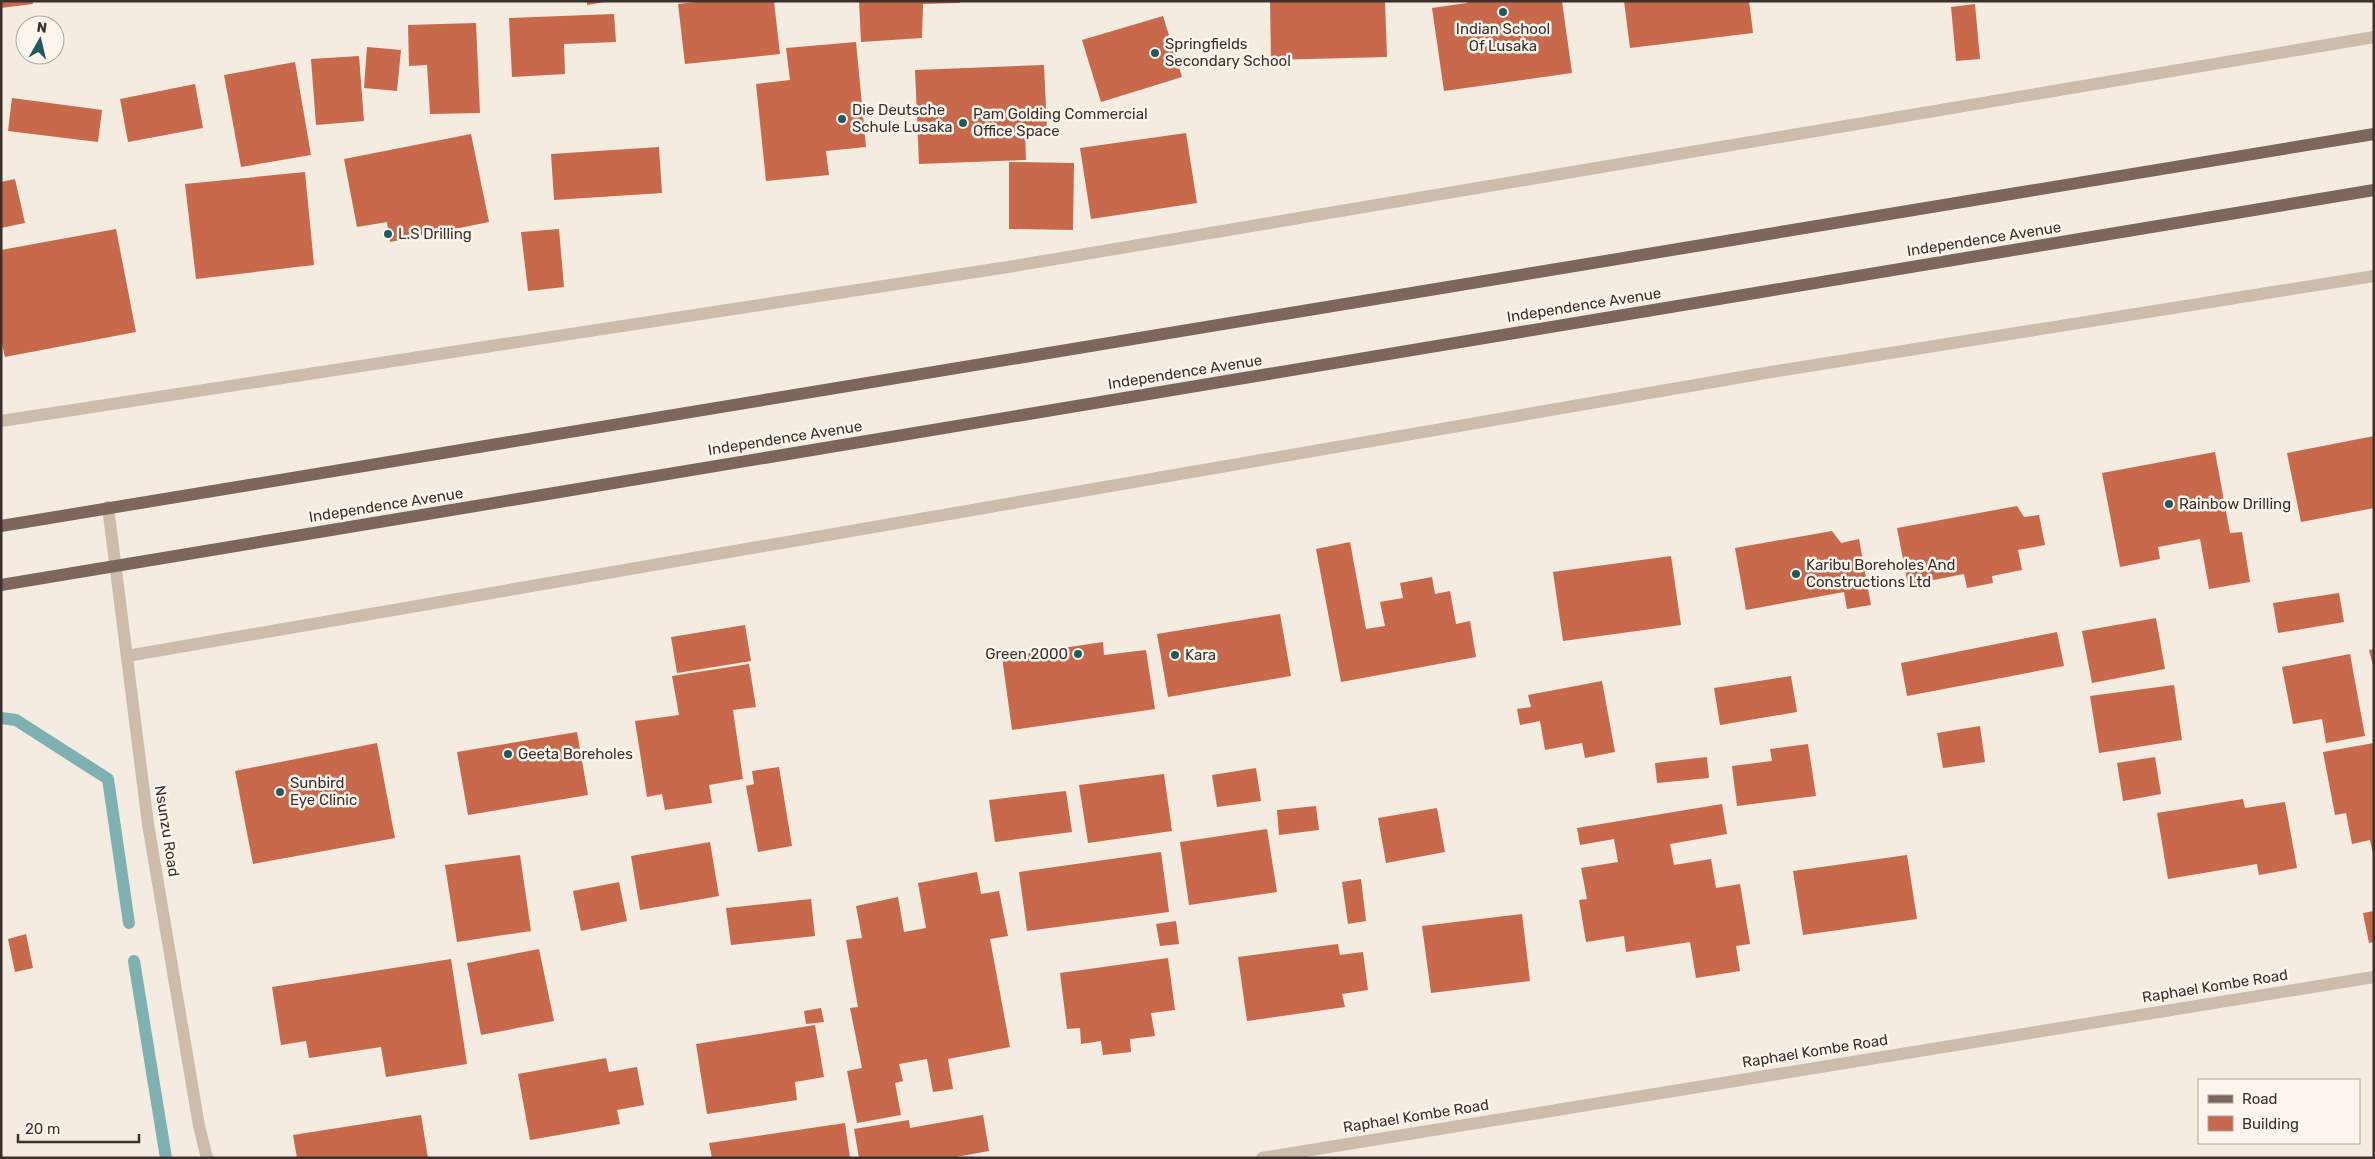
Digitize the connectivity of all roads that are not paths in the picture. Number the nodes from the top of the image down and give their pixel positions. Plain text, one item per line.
1 (2374, 37) edge
2 (2374, 134) edge
3 (2374, 190) edge
4 (2374, 276) edge
5 (1, 421) edge
6 (108, 507) junction
7 (1, 526) edge
8 (115, 566) junction
9 (1, 585) edge
10 (127, 656) junction
11 (2374, 976) edge
12 (207, 1158) edge
13 (1262, 1158) edge

1 - 5 street
2 - 6 main road
3 - 8 main road, Independence Avenue
4 - 10 street
6 - 7 main road
6 - 8 street, Nsunzu Road
8 - 9 main road, Independence Avenue
8 - 10 street, Nsunzu Road
10 - 12 street, Nsunzu Road
11 - 13 street, Raphael Kombe Road

